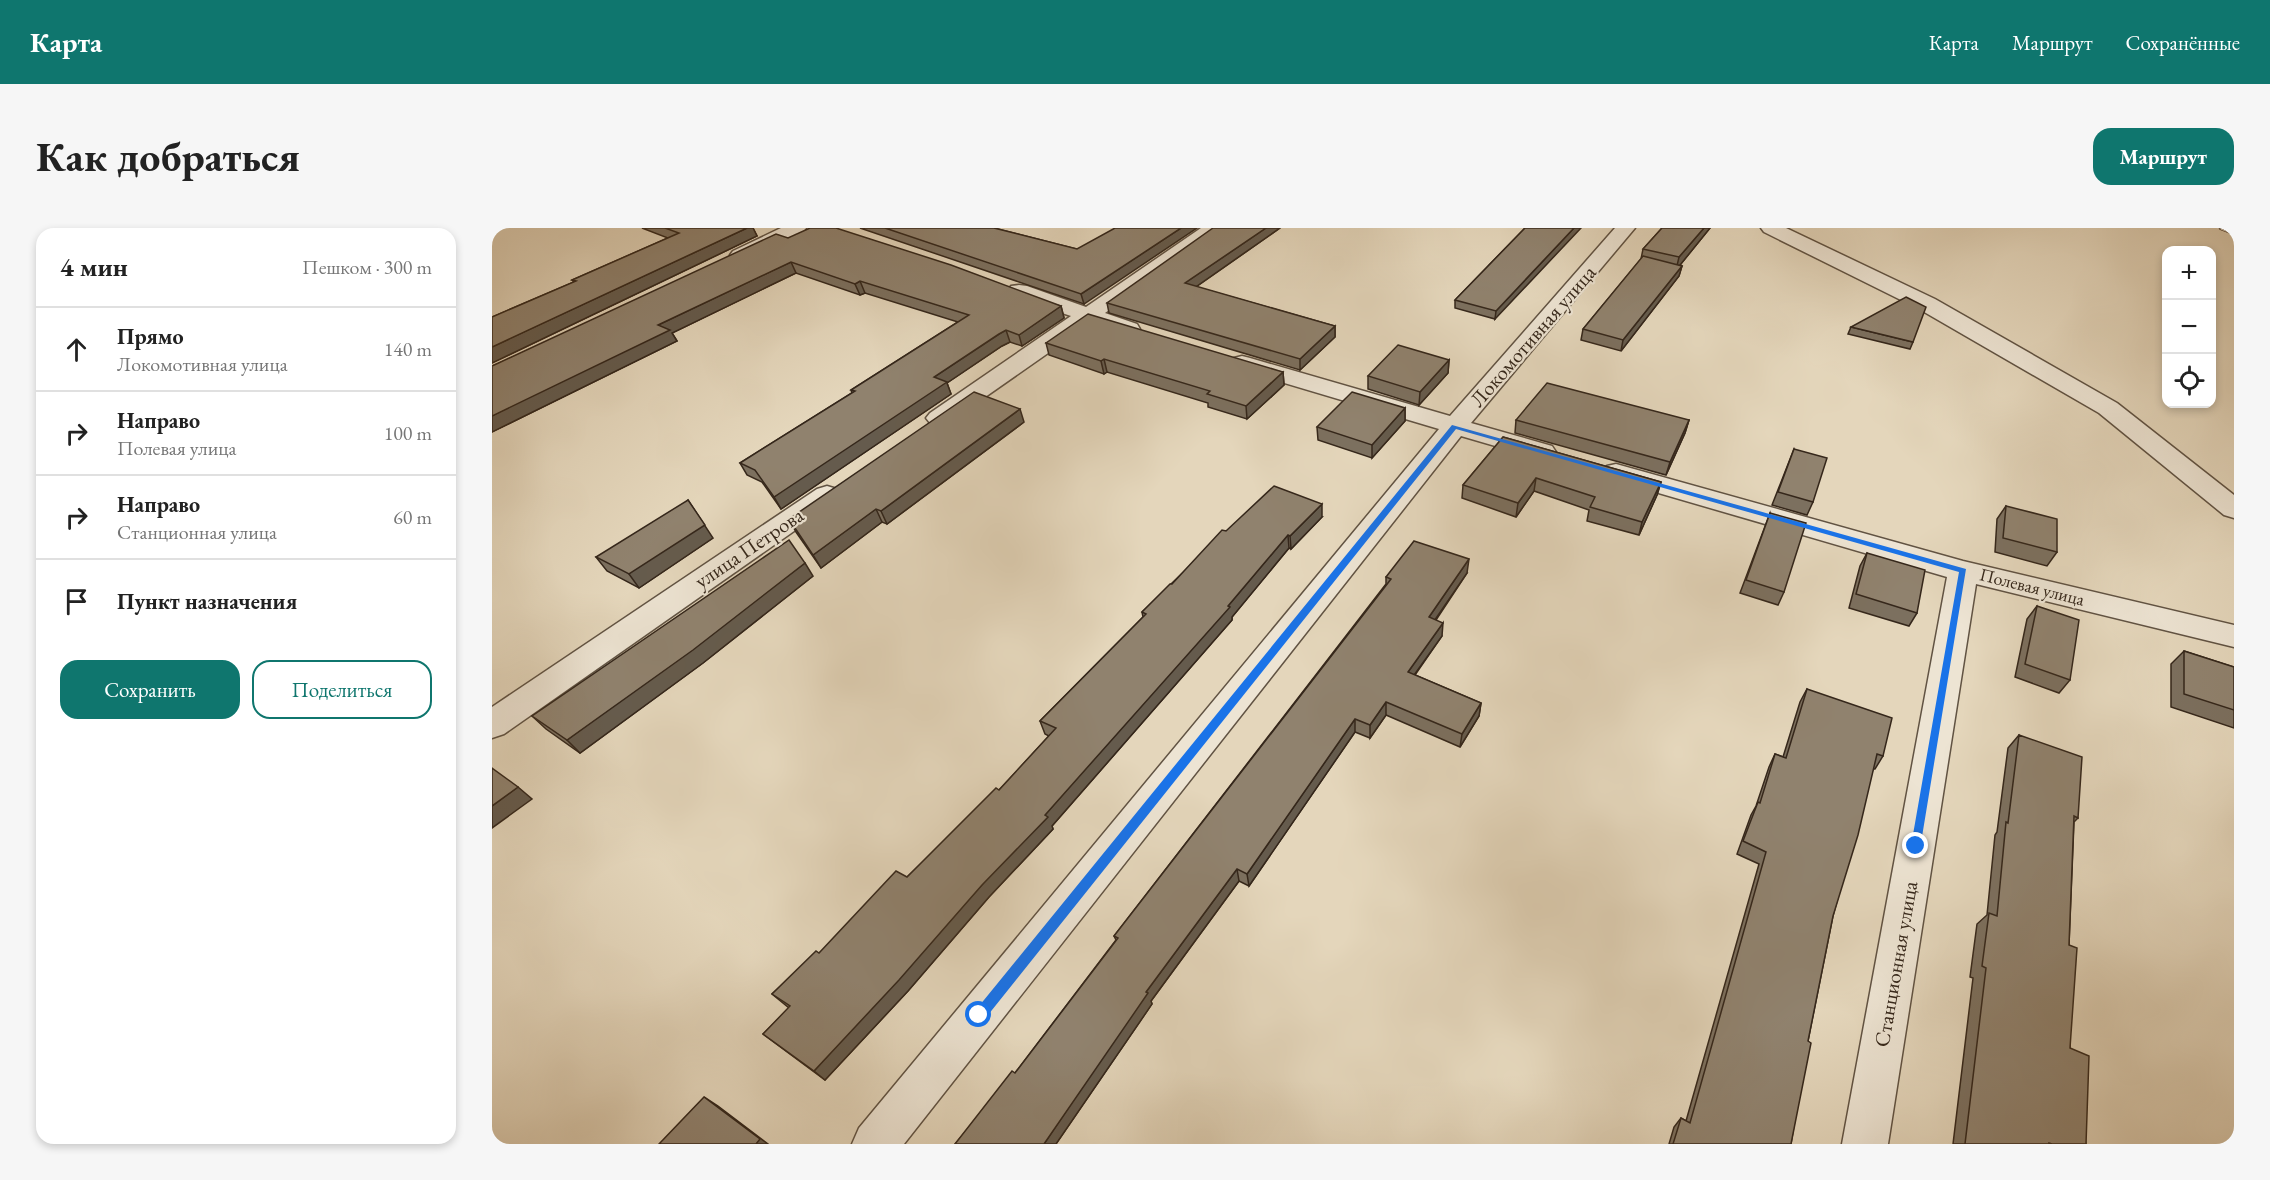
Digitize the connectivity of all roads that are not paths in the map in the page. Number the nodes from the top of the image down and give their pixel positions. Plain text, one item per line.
1 (796, 228) edge
2 (1214, 228) edge
3 (1625, 228) edge
4 (1771, 228) edge
5 (722, 263) edge
6 (994, 282) edge
7 (1087, 316) junction
8 (1156, 337) edge
9 (1214, 354) edge
10 (1455, 426) junction
11 (921, 430) edge
12 (843, 484) edge
13 (2234, 508) edge
14 (1963, 571) junction
15 (2234, 636) edge
16 (492, 724) edge
17 (875, 1144) edge
18 (1865, 1144) edge

1 - 5 street
2 - 7 street
3 - 10 street, Локомотивная улица
4 - 13 street
6 - 7 street
7 - 8 street
7 - 11 street
9 - 10 street, Полевая улица
10 - 14 street, Полевая улица
10 - 17 street, Локомотивная улица
12 - 16 street, улица Петрова
14 - 15 street, Полевая улица
14 - 18 street, Станционная улица

